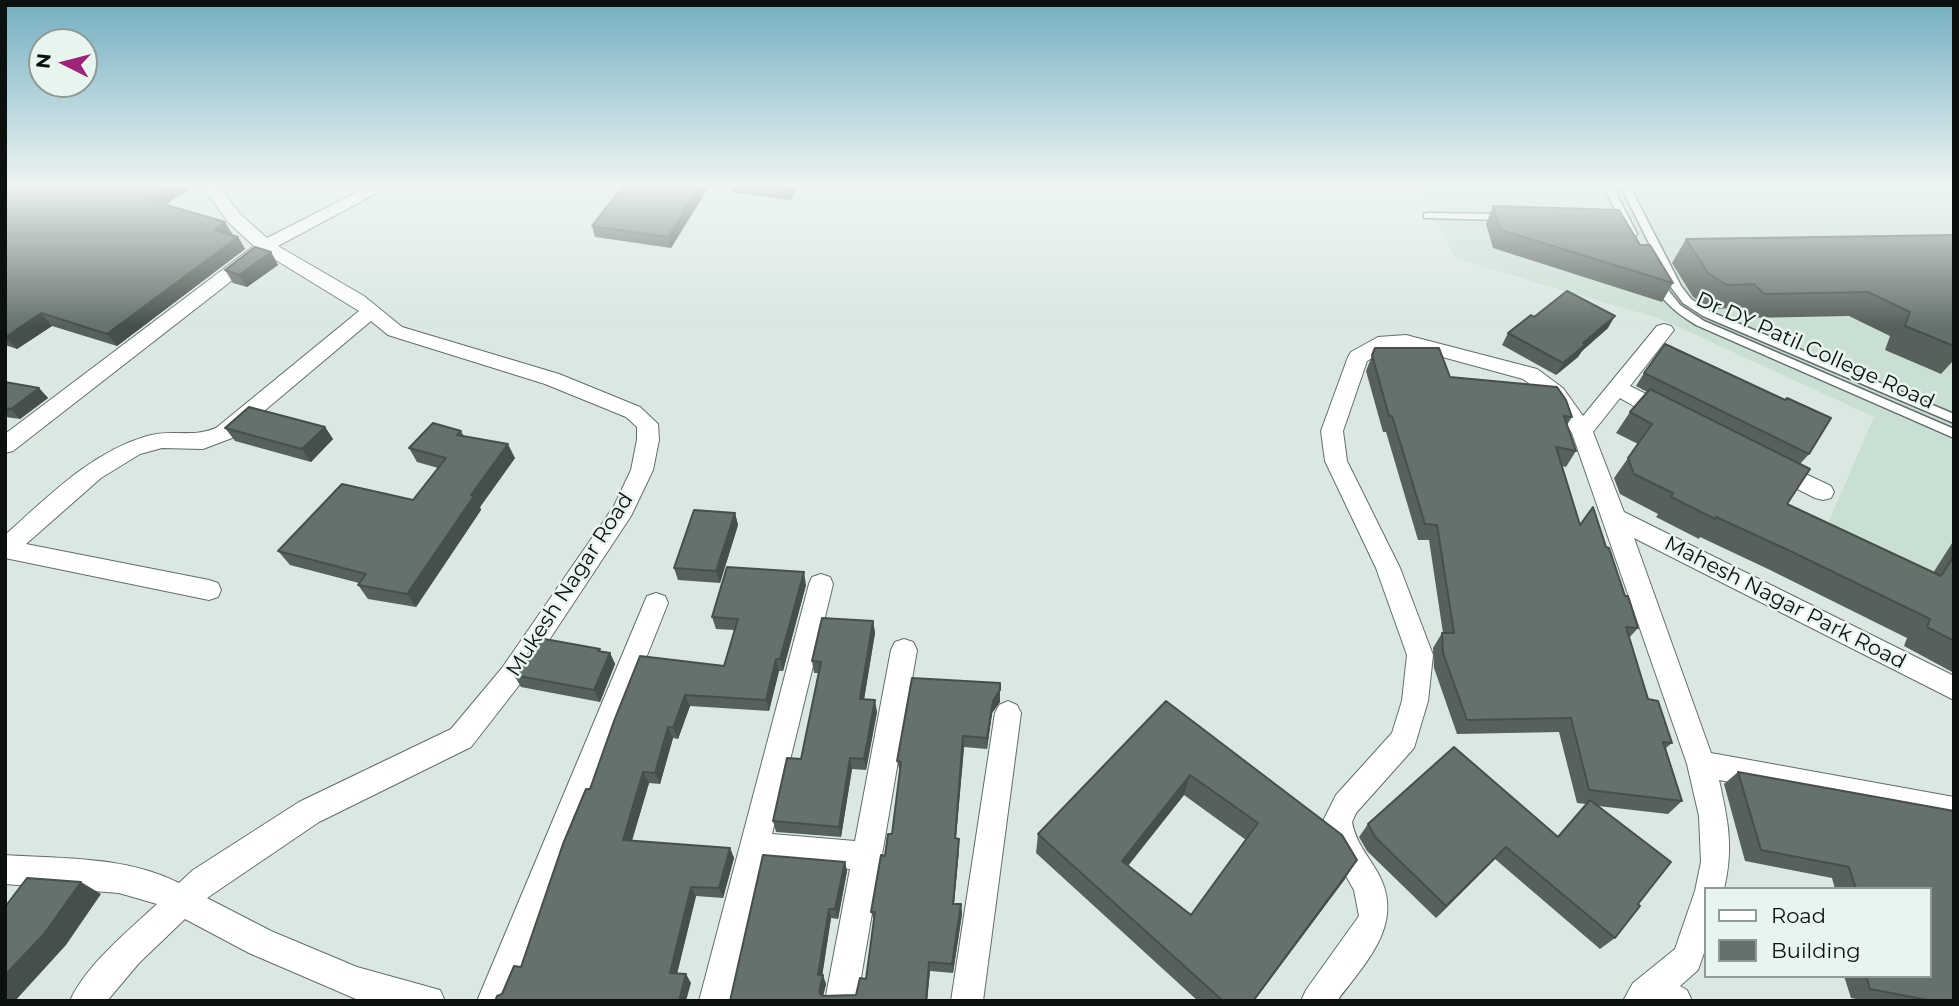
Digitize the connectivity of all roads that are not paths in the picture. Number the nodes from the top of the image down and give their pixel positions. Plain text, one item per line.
1 (249, 232) edge
2 (292, 232) edge
3 (1631, 232) edge
4 (1648, 232) edge
5 (1637, 243) edge
6 (265, 246) junction
7 (1650, 267) edge
8 (371, 311) junction
9 (1664, 330) dead end
10 (1616, 388) junction
11 (1954, 419) edge
12 (1689, 425) edge
13 (1582, 431) junction
14 (1954, 434) edge
15 (5, 445) edge
16 (1762, 462) edge
17 (1823, 492) dead end
18 (1615, 518) junction
19 (5, 549) edge
20 (821, 584) dead end
21 (209, 590) dead end
22 (656, 603) dead end
23 (904, 650) dead end
24 (1954, 689) edge
25 (1007, 713) dead end
26 (1701, 764) junction
27 (1954, 811) edge
28 (754, 847) junction
29 (867, 856) junction
30 (5, 869) edge
31 (1710, 887) edge
32 (184, 901) junction
33 (1703, 908) edge
34 (1642, 997) edge
35 (86, 1001) edge
36 (429, 1001) edge
37 (493, 1001) edge
38 (715, 1001) edge
39 (841, 1001) edge
40 (967, 1001) edge
41 (1317, 1001) edge
42 (1676, 1001) edge

1 - 6 street, Mukesh Nagar Road
2 - 6 street
3 - 5 lane
4 - 11 lane, Dr DY Patil College Road
6 - 8 street, Mukesh Nagar Road
6 - 15 street
7 - 14 lane, Dr DY Patil College Road
8 - 19 street
8 - 32 street, Mukesh Nagar Road
9 - 10 street
10 - 12 street
10 - 13 street
13 - 18 street, Mahesh Nagar Park Road
13 - 41 street, Mahesh Nagar Park Road
16 - 17 street
18 - 24 street, Mahesh Nagar Park Road
18 - 26 street, Mahesh Nagar Park Road
19 - 21 street
20 - 28 street
22 - 37 street
23 - 29 street
25 - 40 street
26 - 27 street
26 - 31 street, Mahesh Nagar Park Road
28 - 29 street
28 - 38 street
29 - 39 street
30 - 32 street
32 - 35 street, Mukesh Nagar Road
32 - 36 street
33 - 34 street
34 - 42 street

